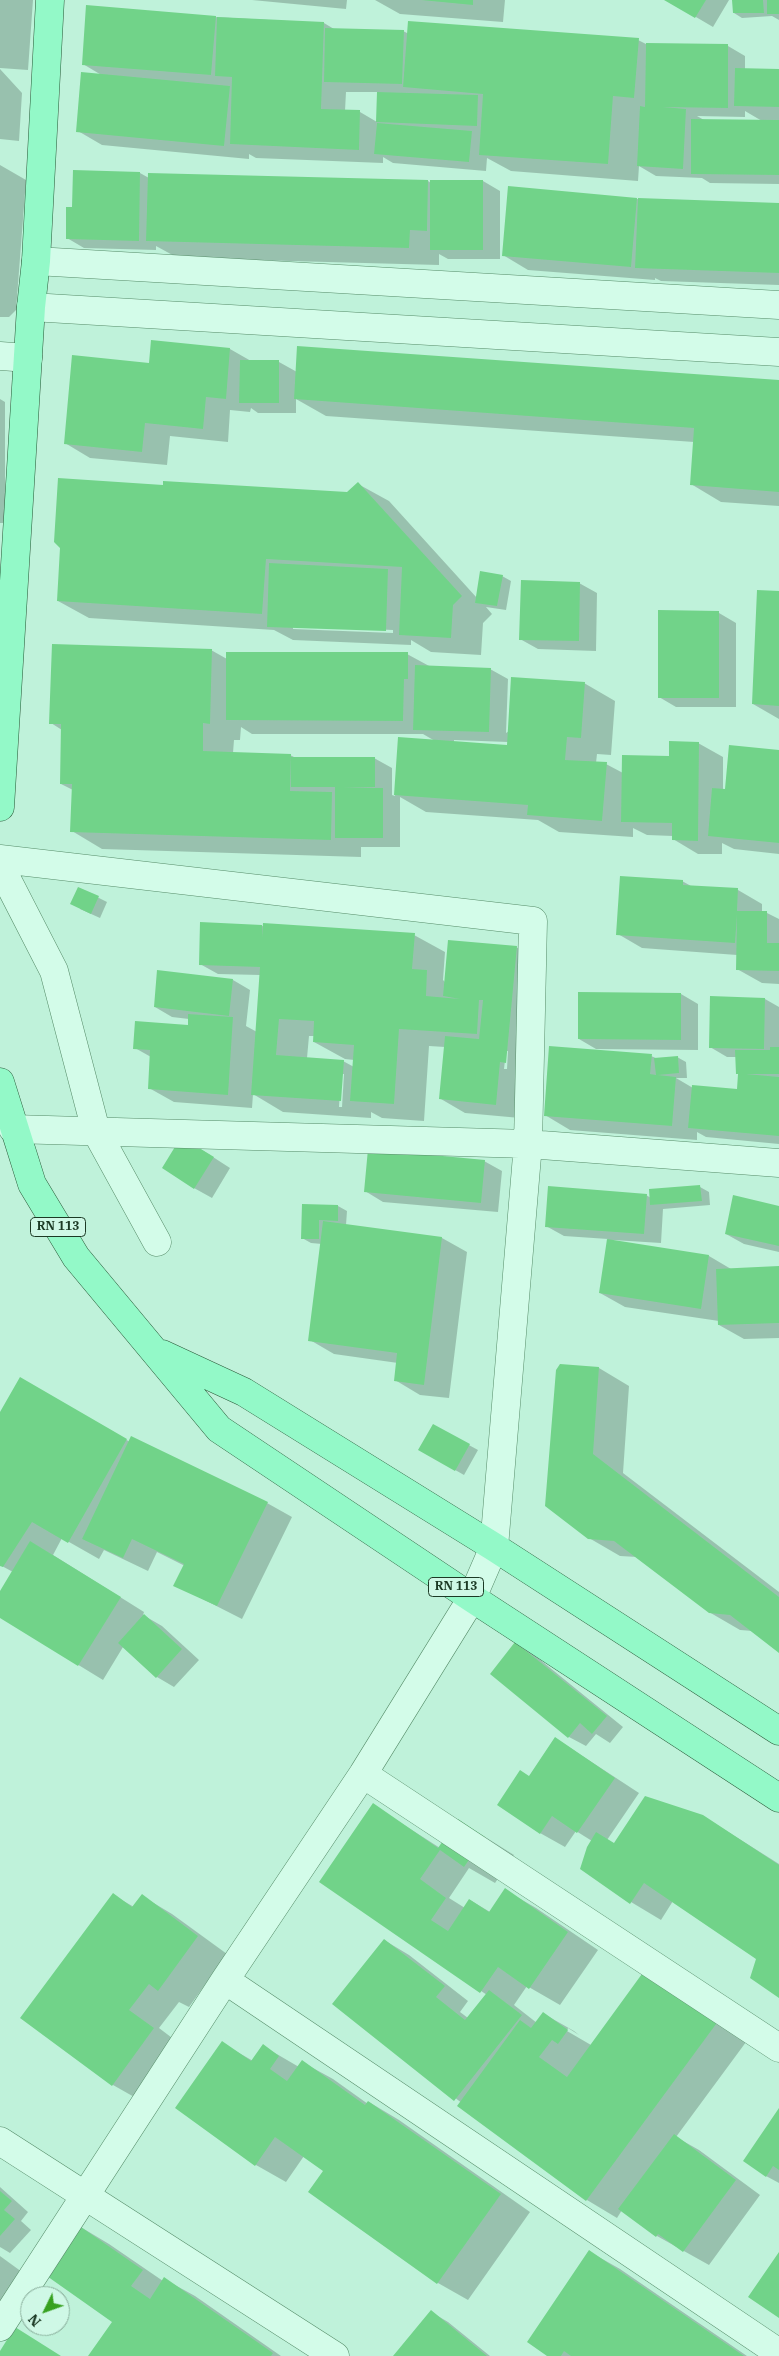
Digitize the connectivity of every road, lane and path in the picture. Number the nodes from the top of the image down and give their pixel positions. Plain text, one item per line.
1 (50, 0) edge
2 (36, 261) junction
3 (779, 305) edge
4 (31, 307) junction
5 (779, 352) edge
6 (0, 356) edge
7 (28, 358) junction
8 (8, 549) edge
9 (2, 744) edge
10 (0, 807) edge
11 (0, 859) edge
12 (0, 866) edge
13 (0, 1082) edge
14 (13, 1129) junction
15 (96, 1131) junction
16 (528, 1144) junction
17 (779, 1163) edge
18 (157, 1242) dead end
19 (154, 1350) junction
20 (494, 1548) junction
21 (472, 1598) junction
22 (779, 1731) edge
23 (364, 1774) junction
24 (779, 1798) edge
25 (225, 1980) junction
26 (779, 2048) edge
27 (0, 2141) edge
28 (85, 2196) junction
29 (0, 2327) edge
30 (779, 2353) edge
31 (335, 2356) edge

1 - 2 main road
2 - 3 street
2 - 4 main road
4 - 5 street
4 - 7 main road
6 - 7 street
7 - 8 main road
8 - 9 main road
9 - 10 main road
11 - 16 street
12 - 15 street
13 - 14 main road, RN 113
14 - 15 street
14 - 19 main road, RN 113
15 - 16 street
15 - 18 street
16 - 17 street
16 - 20 street
19 - 20 main road, RN 113
19 - 21 main road, RN 113
20 - 21 street
20 - 22 main road, RN 113
21 - 23 street
21 - 24 main road, RN 113
23 - 25 street
23 - 26 street
25 - 28 street
25 - 30 street
27 - 28 street
28 - 29 street
28 - 31 street

